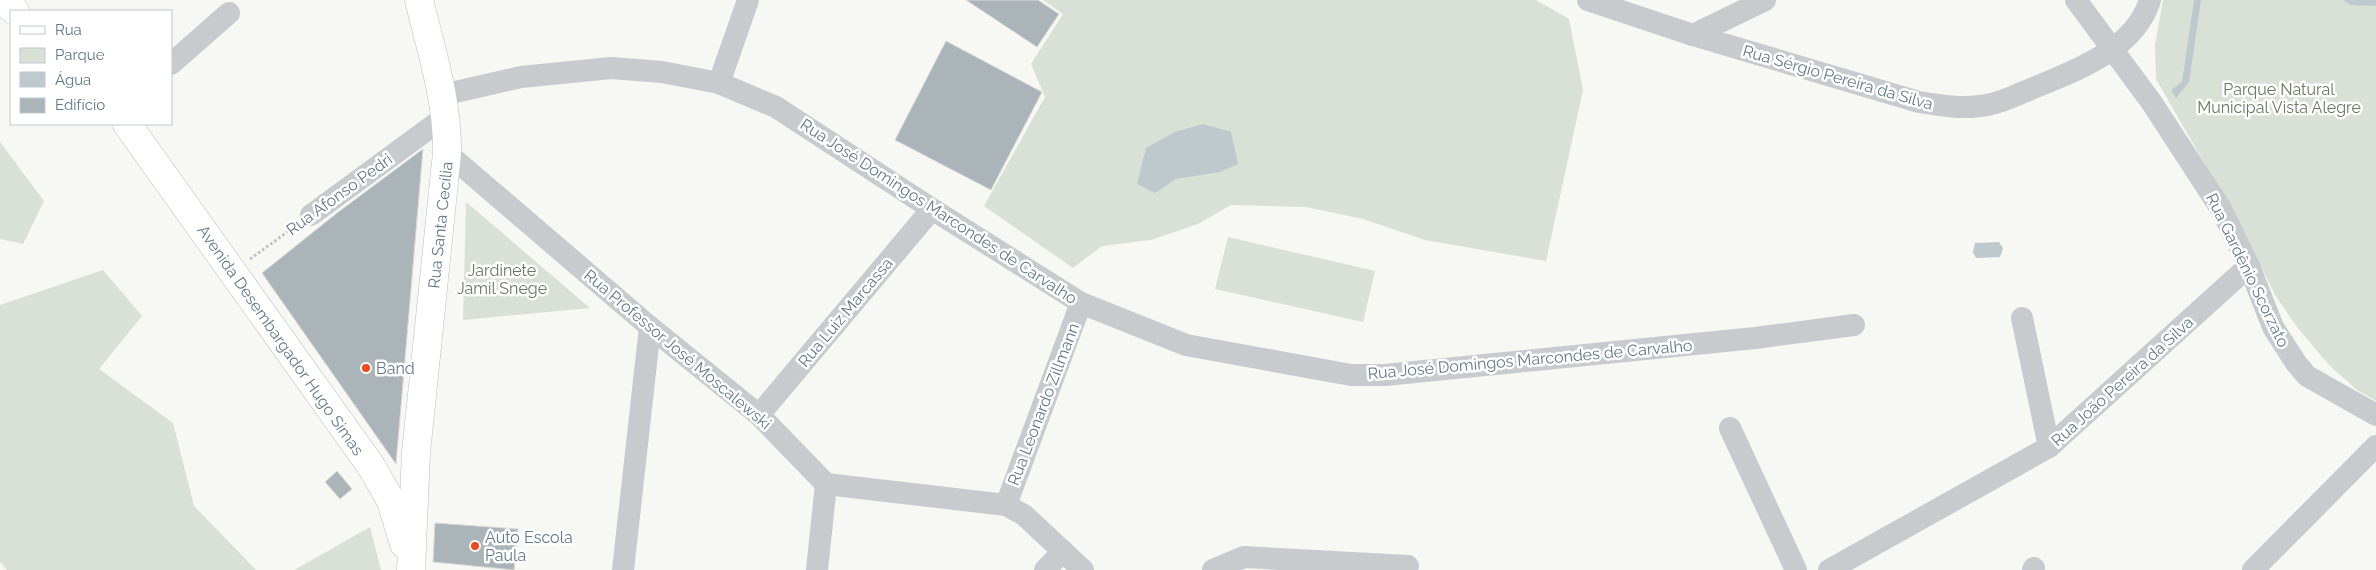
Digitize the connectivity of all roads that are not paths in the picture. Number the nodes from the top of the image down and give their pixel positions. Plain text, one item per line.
1 (2, 0) edge
2 (419, 0) edge
3 (748, 0) edge
4 (1588, 0) edge
5 (1765, 0) edge
6 (2076, 0) edge
7 (2148, 4) edge
8 (13, 10) edge
9 (229, 13) dead end
10 (1693, 35) junction
11 (2112, 48) junction
12 (172, 63) edge
13 (719, 83) junction
14 (444, 106) junction
15 (128, 125) edge
16 (447, 153) junction
17 (932, 209) junction
18 (311, 215) road end
19 (2249, 266) junction
20 (1081, 303) junction
21 (2022, 318) dead end
22 (1854, 325) dead end
23 (650, 327) junction
24 (759, 415) junction
25 (2376, 415) edge
26 (1730, 428) dead end
27 (2376, 446) edge
28 (2049, 447) junction
29 (416, 453) junction
30 (826, 484) junction
31 (1006, 505) junction
32 (398, 517) junction
33 (1064, 551) junction
34 (1408, 566) dead end
35 (1835, 568) edge
36 (409, 570) edge
37 (622, 570) edge
38 (817, 570) edge
39 (1045, 570) edge
40 (1083, 570) edge
41 (1213, 570) edge
42 (1796, 570) edge
43 (2253, 570) edge

1 - 8 main road
2 - 14 main road, Rua Santa Cecília
3 - 13 street
4 - 10 street, Rua Sérgio Pereira da Silva
5 - 10 street
6 - 11 street, Rua Gardênio Scorzato
7 - 11 street, Rua Sérgio Pereira da Silva
9 - 12 street
10 - 11 street, Rua Sérgio Pereira da Silva
11 - 19 street, Rua Gardênio Scorzato
13 - 14 street, Rua José Domingos Marcondes de Carvalho
13 - 17 street, Rua José Domingos Marcondes de Carvalho
14 - 16 main road, Rua Santa Cecília
14 - 18 street, Rua Afonso Pedri
15 - 32 main road, Avenida Desembargador Hugo Simas
16 - 23 street, Rua Professor José Moscalewski
16 - 29 main road, Rua Santa Cecília
17 - 20 street, Rua José Domingos Marcondes de Carvalho
17 - 24 street, Rua Luiz Marcassa
19 - 25 street, Rua Gardênio Scorzato
19 - 28 street, Rua João Pereira da Silva
20 - 22 street, Rua José Domingos Marcondes de Carvalho
20 - 31 street, Rua Leonardo Zillmann
21 - 28 street
23 - 24 street, Rua Professor José Moscalewski
23 - 37 street
24 - 30 street, Rua Professor José Moscalewski
26 - 42 street
27 - 43 street
28 - 35 street, Rua João Pereira da Silva
29 - 32 main road, Rua Santa Cecília
29 - 36 main road, Rua Santa Cecília
30 - 31 street
30 - 38 street
31 - 33 street
32 - 36 main road, Avenida Desembargador Hugo Simas
33 - 39 street
33 - 40 street
34 - 41 street

